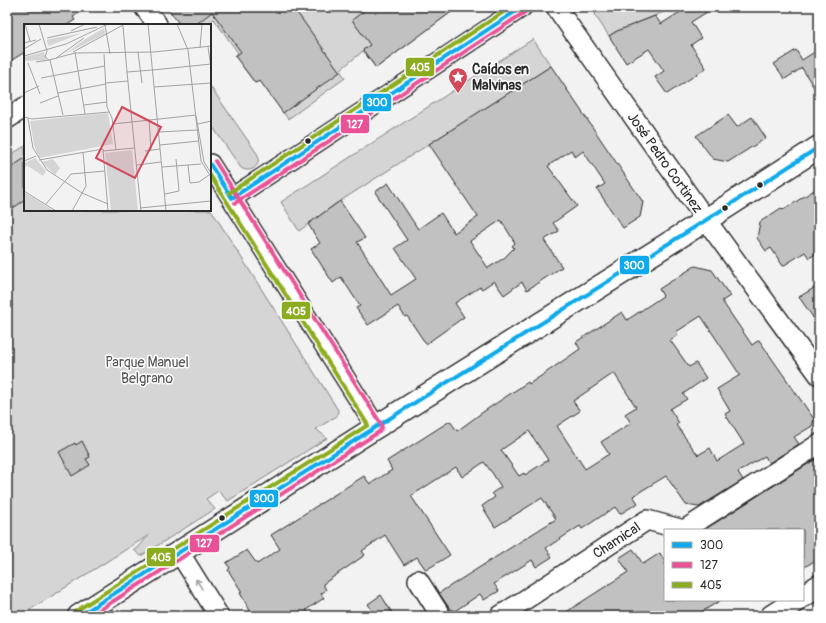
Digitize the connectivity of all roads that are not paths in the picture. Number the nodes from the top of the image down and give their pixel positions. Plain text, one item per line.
1 (144, 7) edge
2 (522, 7) edge
3 (556, 7) edge
4 (156, 24) edge
5 (24, 108) edge
6 (7, 119) edge
7 (819, 147) edge
8 (211, 166) edge
9 (232, 198) junction
10 (706, 220) junction
11 (819, 375) edge
12 (376, 427) junction
13 (819, 444) edge
14 (680, 529) edge
15 (686, 529) edge
16 (179, 552) junction
17 (418, 580) dead end
18 (819, 586) edge
19 (804, 595) edge
20 (795, 601) edge
21 (79, 616) edge
22 (219, 616) edge
23 (441, 616) edge
24 (500, 616) edge
25 (772, 616) edge

1 - 4 street
2 - 9 street
3 - 10 street, José Pedro Cortinez
5 - 6 street
7 - 10 main road
8 - 9 street
9 - 12 street
10 - 11 street, José Pedro Cortinez
10 - 12 main road
12 - 16 main road
13 - 15 street, Chamical
14 - 24 street, Chamical
16 - 21 main road
22 -> 16 street
17 - 23 street
18 - 19 main road
20 - 25 main road

